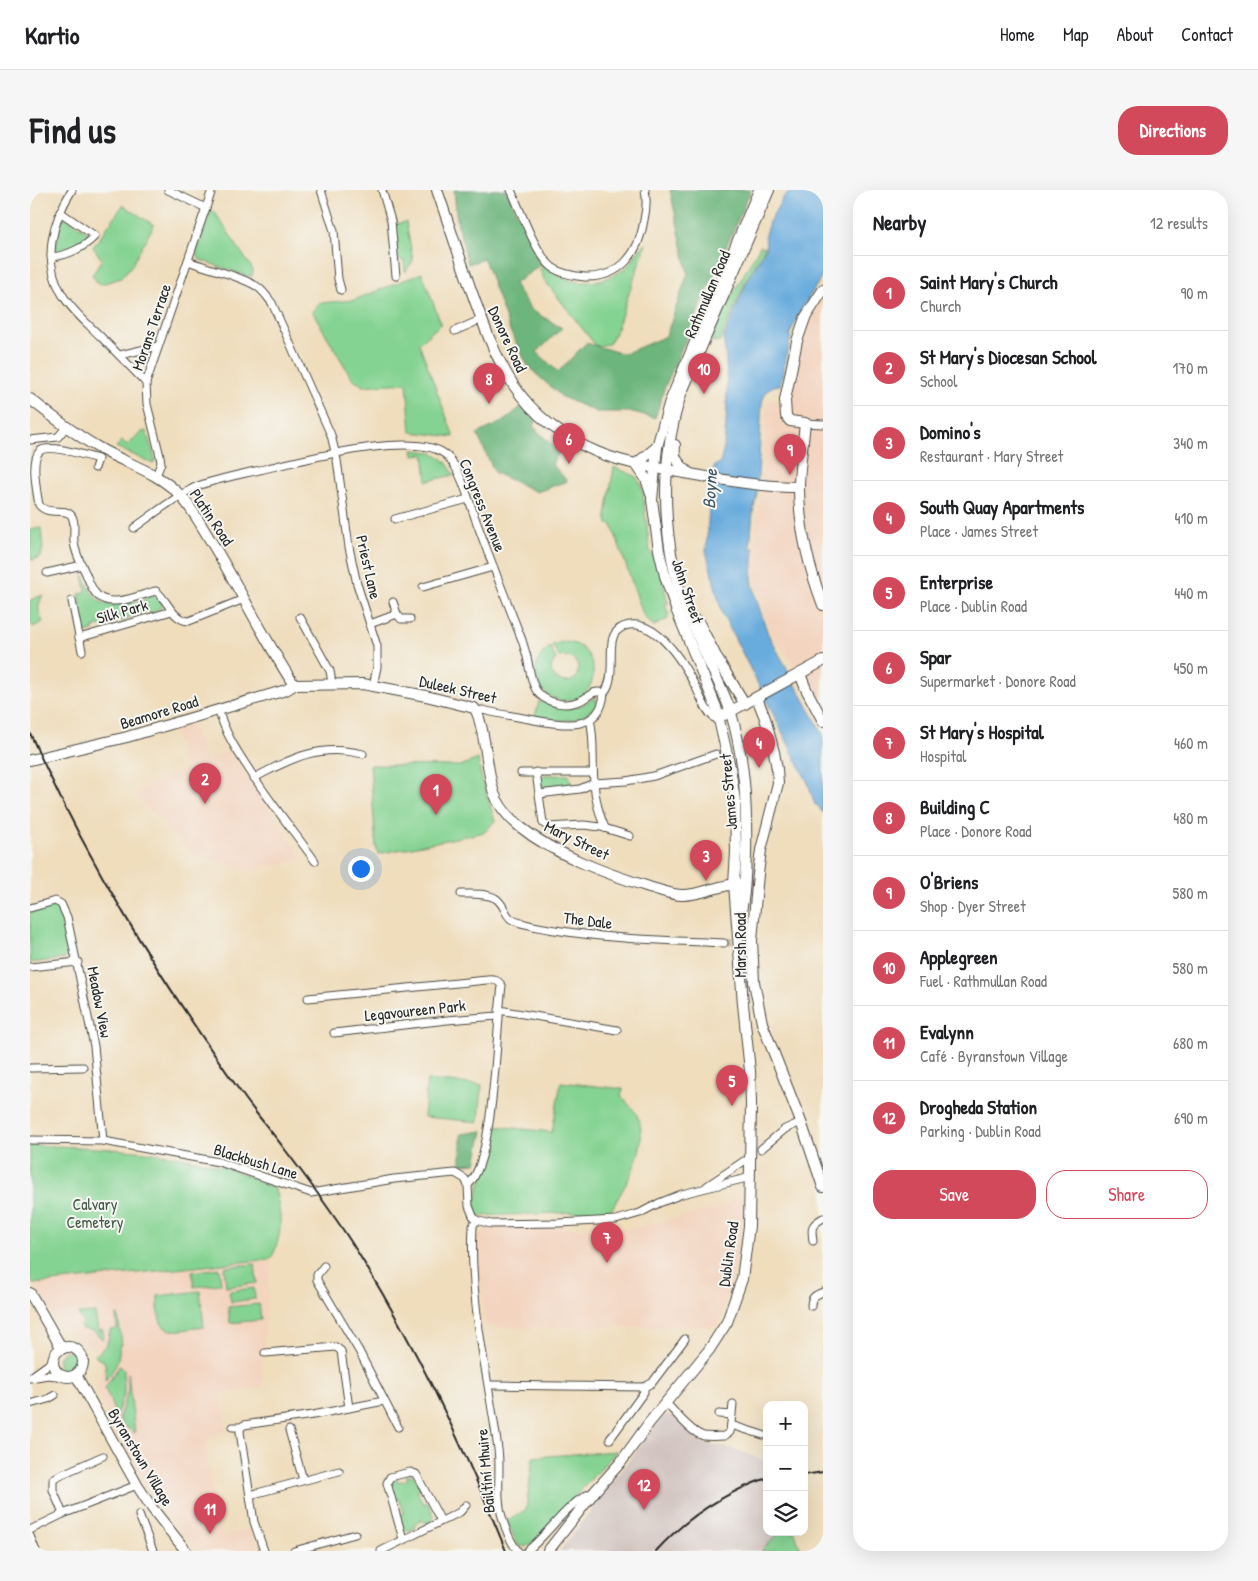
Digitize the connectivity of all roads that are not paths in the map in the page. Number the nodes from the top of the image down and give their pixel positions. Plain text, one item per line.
1 (72, 190) edge
2 (168, 190) edge
3 (212, 190) edge
4 (321, 190) edge
5 (382, 190) edge
6 (437, 190) edge
7 (511, 190) edge
8 (645, 190) edge
9 (759, 190) edge
10 (769, 190) edge
11 (206, 208) junction
12 (60, 212) junction
13 (51, 257) junction
14 (188, 262) junction
15 (396, 276) dead end
16 (341, 290) dead end
17 (823, 290) edge
18 (482, 319) junction
19 (455, 331) dead end
20 (158, 346) junction
21 (120, 355) junction
22 (146, 383) junction
23 (30, 399) edge
24 (674, 415) junction
25 (805, 423) junction
26 (823, 424) edge
27 (67, 426) junction
28 (30, 440) edge
29 (657, 447) junction
30 (335, 452) junction
31 (636, 464) junction
32 (96, 468) dead end
33 (655, 468) junction
34 (668, 470) junction
35 (689, 473) junction
36 (156, 476) junction
37 (799, 488) junction
38 (181, 496) junction
39 (468, 499) junction
40 (652, 500) junction
41 (395, 519) dead end
42 (134, 528) dead end
43 (82, 565) junction
44 (493, 567) junction
45 (46, 573) dead end
46 (423, 587) dead end
47 (244, 600) junction
48 (684, 600) junction
49 (72, 602) dead end
50 (392, 602) dead end
51 (823, 605) edge
52 (172, 611) junction
53 (397, 614) junction
54 (300, 617) dead end
55 (410, 619) dead end
56 (370, 624) junction
57 (79, 638) junction
58 (82, 651) dead end
59 (823, 661) edge
60 (798, 675) junction
61 (332, 683) junction
62 (294, 684) junction
63 (373, 686) junction
64 (759, 696) junction
65 (604, 697) junction
66 (745, 704) junction
67 (218, 709) junction
68 (477, 711) junction
69 (730, 712) junction
70 (719, 718) junction
71 (590, 719) junction
72 (823, 722) edge
73 (363, 754) dead end
74 (716, 754) dead end
75 (30, 760) edge
76 (521, 772) dead end
77 (536, 772) junction
78 (593, 773) junction
79 (254, 778) junction
80 (594, 784) junction
81 (539, 794) junction
82 (605, 828) junction
83 (630, 836) dead end
84 (316, 861) dead end
85 (734, 884) junction
86 (745, 884) junction
87 (461, 894) dead end
88 (30, 908) edge
89 (737, 927) junction
90 (724, 943) tunnel mouth
91 (78, 962) junction
92 (30, 968) edge
93 (308, 998) dead end
94 (499, 1013) junction
95 (617, 1030) dead end
96 (334, 1033) dead end
97 (83, 1067) dead end
98 (30, 1068) edge
99 (801, 1122) junction
100 (30, 1140) edge
101 (103, 1141) junction
102 (761, 1149) dead end
103 (744, 1161) dead end
104 (751, 1177) junction
105 (468, 1186) junction
106 (823, 1187) edge
107 (702, 1189) junction
108 (823, 1218) edge
109 (476, 1220) junction
110 (813, 1241) dead end
111 (324, 1266) dead end
112 (823, 1292) edge
113 (30, 1293) edge
114 (811, 1306) dead end
115 (685, 1339) dead end
116 (62, 1349) junction
117 (265, 1354) dead end
118 (54, 1361) junction
119 (76, 1375) junction
120 (64, 1377) junction
121 (30, 1378) edge
122 (489, 1385) junction
123 (644, 1386) junction
124 (55, 1395) dead end
125 (384, 1401) junction
126 (666, 1403) junction
127 (30, 1404) edge
128 (733, 1404) dead end
129 (348, 1408) junction
130 (719, 1414) dead end
131 (732, 1415) junction
132 (731, 1425) junction
133 (233, 1427) dead end
134 (241, 1427) junction
135 (398, 1427) dead end
136 (289, 1430) dead end
137 (763, 1435) dead end
138 (610, 1439) dead end
139 (103, 1456) dead end
140 (339, 1471) dead end
141 (303, 1480) junction
142 (137, 1485) junction
143 (595, 1491) junction
144 (250, 1495) junction
145 (466, 1505) dead end
146 (63, 1514) junction
147 (139, 1515) dead end
148 (441, 1521) junction
149 (30, 1530) edge
150 (355, 1534) dead end
151 (30, 1536) edge
152 (403, 1539) junction
153 (36, 1551) edge
154 (153, 1551) edge
155 (186, 1551) edge
156 (264, 1551) edge
157 (294, 1551) edge
158 (381, 1551) edge
159 (518, 1551) edge
160 (527, 1551) edge
161 (548, 1551) edge

1 - 12 street
2 - 11 street
3 - 11 street, Morans Terrace
4 - 16 street
5 - 15 street
6 - 18 main road, Donore Road
7 - 8 street
9 - 29 main road, Rathmullan Road
10 - 24 main road, Rathmullan Road
11 - 14 street, Morans Terrace
12 - 13 street
12 - 13 street
13 - 21 street
14 - 20 street, Morans Terrace
14 - 30 street, Priest Lane
17 - 25 main road
18 - 19 street
18 - 31 main road, Donore Road
20 - 21 street
20 - 22 street, Morans Terrace
21 - 22 street
22 - 36 street, Morans Terrace
23 - 27 main road, Platin Road
24 - 34 main road, Rathmullan Road
24 - 35 main road
25 - 26 street
25 - 37 main road
27 - 28 street
27 - 36 main road, Platin Road
29 - 31 main road
29 - 33 main road, Rathmullan Road
30 - 38 street, Congress Avenue
30 - 39 street, Congress Avenue
30 - 56 street, Priest Lane
31 - 33 main road, Donore Road
31 - 40 main road
32 - 43 street, Silk Park
33 - 34 main road, Donore Road
33 - 40 main road, John Street
34 - 35 main road, Donore Road
34 - 48 main road, John Street
35 - 37 main road, Donore Road
36 - 38 main road, Platin Road
37 - 51 main road
38 - 42 street, Congress Avenue
38 - 47 main road, Platin Road
39 - 41 street
39 - 44 street, Congress Avenue
40 - 70 main road, John Street
43 - 45 street
43 - 52 street, Silk Park
44 - 46 street
44 - 65 street, Congress Avenue
47 - 52 street, Silk Park
47 - 62 main road, Platin Road
48 - 66 main road
48 - 69 main road, John Street
49 - 57 street, Silk Park
50 - 53 street
52 - 57 street, Silk Park
53 - 55 street
53 - 56 street
54 - 61 street
56 - 63 street, Priest Lane
57 - 58 street, Silk Park
59 - 60 main road
60 - 64 main road
60 - 72 main road
61 - 62 main road, Duleek Street
61 - 63 main road, Duleek Street
62 - 67 main road, Beamore Road
63 - 68 main road, Duleek Street
64 - 66 main road
64 - 99 main road, Marsh Road
65 - 70 street
65 - 71 street
66 - 69 main road
67 - 75 main road, Beamore Road
67 - 79 street
68 - 71 street, Duleek Street
68 - 85 main road, Mary Street
69 - 70 main road
69 - 86 main road, James Street
70 - 85 main road, James Street
71 - 78 street
73 - 79 street
74 - 80 street
76 - 77 street
77 - 78 street
77 - 81 street
78 - 80 street
79 - 84 street
80 - 81 street
80 - 82 street
81 - 82 street
82 - 83 street
85 - 86 main road, Mary Street
85 - 89 main road, James Street
86 - 89 main road, James Street
87 - 90 street, The Dale
88 - 91 street, Meadow View
89 - 104 main road, Dublin Road
91 - 92 street
91 - 101 street, Meadow View
93 - 94 street
94 - 95 street, Legavoureen Park
94 - 96 street, Legavoureen Park
94 - 105 street
97 - 98 street
99 - 102 street
99 - 106 main road, Marsh Road
100 - 101 street, Blackbush Lane
101 - 105 street, Blackbush Lane
103 - 107 street
104 - 107 street
104 - 126 main road, Dublin Road
105 - 109 street
107 - 109 street
108 - 110 street
109 - 122 street, Bailtíní Mhuire
111 - 125 street
112 - 114 street
113 - 116 main road
115 - 123 street
116 - 118 main road
116 - 119 main road
117 - 129 street
118 - 120 main road
118 - 121 street
119 - 120 main road
119 - 142 main road, Byranstown Village
120 - 121 street
122 - 123 street
122 - 159 street, Bailtíní Mhuire
123 - 138 street
124 - 127 street
125 - 129 street
125 - 135 street
126 - 132 street
126 - 143 main road, Dublin Road
128 - 131 street
129 - 134 street
130 - 131 street
131 - 132 street
132 - 137 street
133 - 134 street
134 - 144 street
136 - 141 street
139 - 146 street
140 - 141 street
141 - 144 street
142 - 146 street
142 - 155 main road, Byranstown Village
143 - 160 street
143 - 161 main road, Dublin Road
144 - 156 street
145 - 148 street
146 - 149 street
147 - 154 street
148 - 152 street
148 - 152 street
150 - 157 street
151 - 153 street
152 - 158 street

